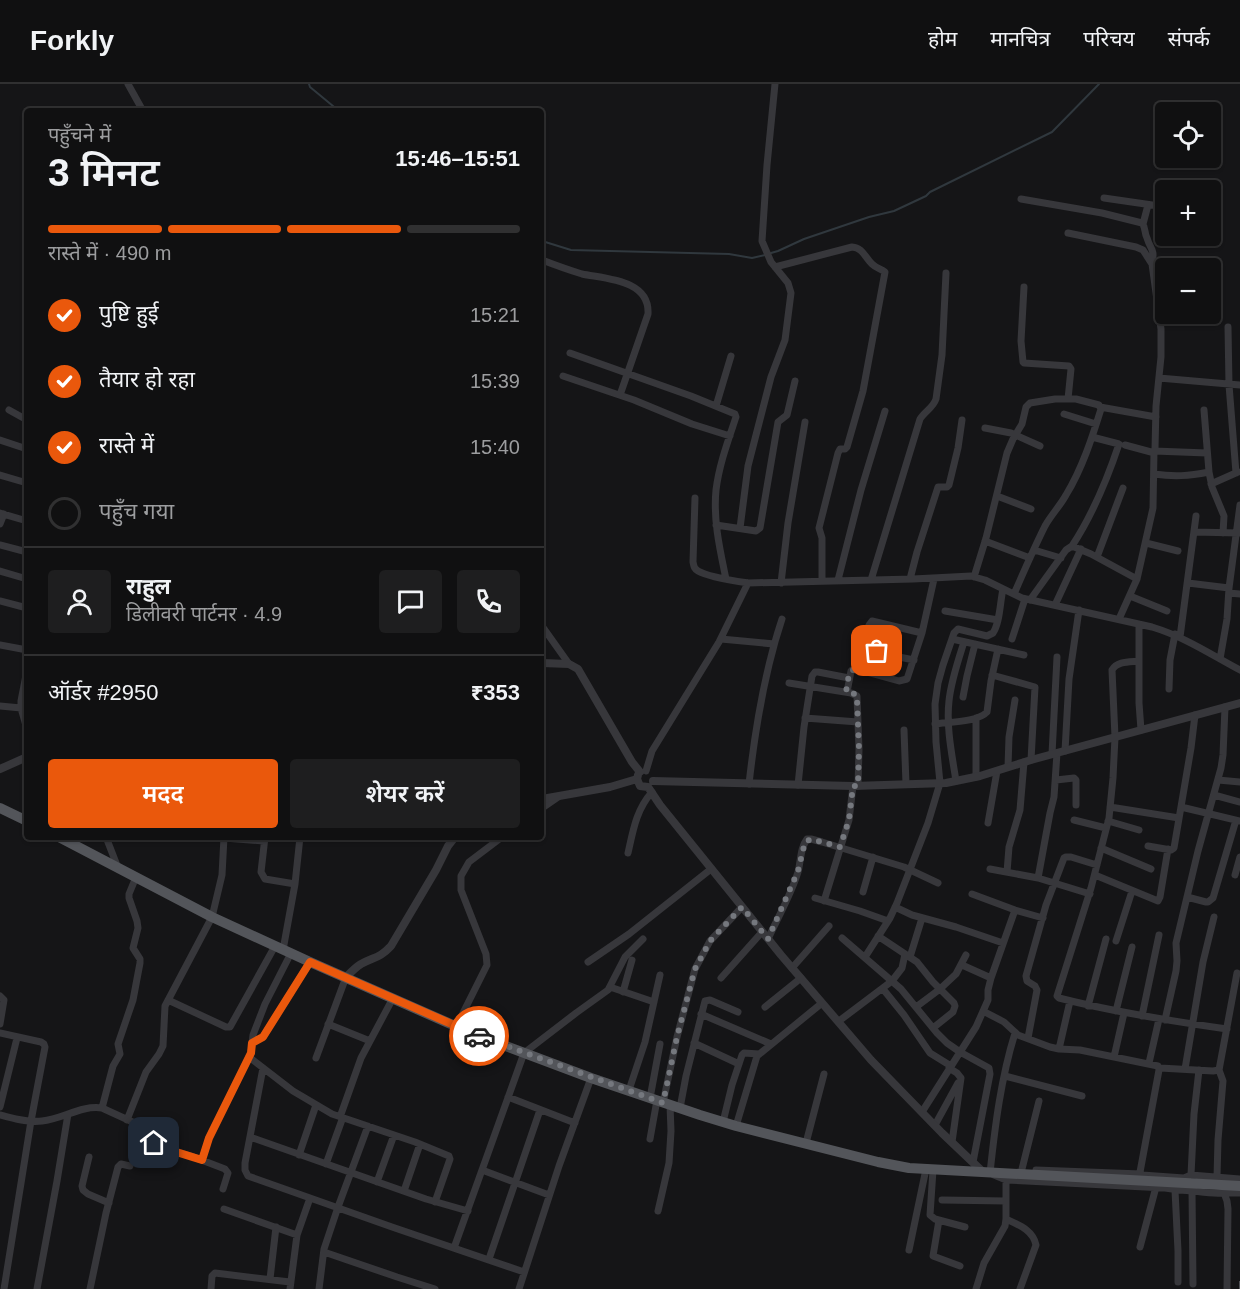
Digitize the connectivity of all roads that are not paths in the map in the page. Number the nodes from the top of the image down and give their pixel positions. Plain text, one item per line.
1 (128, 84) edge
2 (775, 84) edge
3 (141, 108) edge
4 (1104, 198) dead end
5 (1021, 199) dead end
6 (1148, 204) junction
7 (1155, 205) edge
8 (1143, 224) junction
9 (1068, 233) dead end
10 (544, 261) edge
11 (1152, 264) junction
12 (773, 265) junction
13 (946, 273) dead end
14 (1024, 287) dead end
15 (1228, 327) dead end
16 (570, 353) dead end
17 (731, 356) dead end
18 (627, 373) junction
19 (563, 376) dead end
20 (1159, 378) junction
21 (795, 381) dead end
22 (1229, 385) junction
23 (1240, 385) edge
24 (620, 395) junction
25 (1068, 399) junction
26 (716, 406) junction
27 (1100, 407) junction
28 (9, 410) dead end
29 (1204, 410) dead end
30 (885, 411) dead end
31 (1064, 414) dead end
32 (1156, 417) junction
33 (24, 418) edge
34 (962, 420) dead end
35 (805, 422) dead end
36 (1096, 424) junction
37 (985, 428) dead end
38 (1016, 435) junction
39 (730, 436) junction
40 (1092, 437) junction
41 (0, 440) edge
42 (1125, 445) dead end
43 (1040, 446) dead end
44 (24, 448) edge
45 (1154, 451) junction
46 (1207, 453) junction
47 (1209, 472) junction
48 (1238, 472) edge
49 (1154, 474) junction
50 (0, 475) edge
51 (24, 482) edge
52 (1211, 484) junction
53 (1124, 488) dead end
54 (996, 496) junction
55 (695, 498) dead end
56 (1240, 505) edge
57 (1031, 509) dead end
58 (2, 513) edge
59 (1196, 516) dead end
60 (24, 520) edge
61 (0, 524) edge
62 (716, 525) junction
63 (740, 528) junction
64 (1194, 532) junction
65 (1223, 532) junction
66 (1238, 533) edge
67 (985, 541) junction
68 (1146, 543) junction
69 (0, 545) edge
70 (1072, 546) junction
71 (1081, 549) junction
72 (1034, 550) junction
73 (24, 551) edge
74 (1178, 551) dead end
75 (1030, 558) junction
76 (1061, 558) junction
77 (1097, 558) junction
78 (0, 571) edge
79 (974, 577) junction
80 (24, 578) edge
81 (726, 579) junction
82 (910, 579) junction
83 (934, 579) junction
84 (1137, 579) junction
85 (838, 580) junction
86 (871, 580) junction
87 (822, 581) junction
88 (748, 583) junction
89 (781, 583) junction
90 (1188, 583) junction
91 (1003, 589) junction
92 (1229, 591) junction
93 (1014, 594) junction
94 (1240, 594) edge
95 (1130, 596) junction
96 (1027, 600) junction
97 (0, 601) edge
98 (1054, 605) junction
99 (24, 607) edge
100 (1079, 610) junction
101 (945, 611) dead end
102 (1167, 611) dead end
103 (782, 619) dead end
104 (998, 620) junction
105 (1119, 620) junction
106 (1139, 624) junction
107 (544, 629) edge
108 (922, 633) junction
109 (1177, 636) junction
110 (721, 639) junction
111 (952, 639) junction
112 (1012, 639) dead end
113 (964, 642) junction
114 (774, 644) junction
115 (975, 644) junction
116 (0, 645) edge
117 (865, 648) junction
118 (24, 649) edge
119 (998, 649) junction
120 (1024, 655) dead end
121 (1057, 657) dead end
122 (1220, 659) junction
123 (914, 660) junction
124 (1139, 661) junction
125 (544, 663) edge
126 (569, 664) junction
127 (859, 670) junction
128 (1240, 670) edge
129 (993, 675) junction
130 (849, 678) junction
131 (789, 683) dead end
132 (24, 686) edge
133 (810, 687) junction
134 (1169, 689) dead end
135 (846, 692) junction
136 (963, 697) dead end
137 (1015, 700) dead end
138 (1240, 703) edge
139 (0, 706) edge
140 (24, 707) edge
141 (1225, 707) junction
142 (1195, 715) junction
143 (805, 718) junction
144 (976, 718) junction
145 (858, 722) junction
146 (948, 722) junction
147 (935, 724) junction
148 (904, 730) dead end
149 (1141, 730) junction
150 (1115, 737) junction
151 (1058, 753) junction
152 (24, 758) edge
153 (1028, 761) junction
154 (1008, 767) junction
155 (0, 769) edge
156 (997, 771) junction
157 (641, 774) junction
158 (976, 777) junction
159 (1056, 780) junction
160 (1218, 780) junction
161 (956, 781) junction
162 (1240, 782) edge
163 (940, 783) junction
164 (749, 784) junction
165 (906, 784) junction
166 (798, 785) junction
167 (855, 786) junction
168 (651, 787) junction
169 (560, 795) junction
170 (1214, 795) junction
171 (544, 799) edge
172 (1240, 802) edge
173 (1076, 805) dead end
174 (544, 807) edge
175 (1110, 807) junction
176 (1181, 807) junction
177 (0, 808) edge
178 (1209, 814) junction
179 (24, 816) edge
180 (1179, 818) junction
181 (1074, 819) dead end
182 (1238, 821) edge
183 (988, 823) dead end
184 (1107, 824) junction
185 (1139, 830) dead end
186 (65, 840) edge
187 (107, 840) edge
188 (224, 840) edge
189 (264, 840) edge
190 (300, 840) edge
191 (453, 840) edge
192 (498, 840) edge
193 (1148, 846) dead end
194 (840, 847) junction
195 (1101, 848) junction
196 (1168, 849) junction
197 (628, 854) dead end
198 (873, 857) junction
199 (1240, 857) edge
200 (1097, 865) junction
201 (118, 868) junction
202 (990, 868) dead end
203 (711, 869) junction
204 (1151, 869) dead end
205 (910, 870) junction
206 (1007, 872) junction
207 (1095, 875) junction
208 (1235, 875) dead end
209 (136, 877) junction
210 (1038, 878) junction
211 (938, 883) dead end
212 (1055, 883) junction
213 (295, 884) junction
214 (1132, 891) junction
215 (863, 892) dead end
216 (972, 894) dead end
217 (1090, 894) junction
218 (1187, 897) junction
219 (815, 898) dead end
220 (824, 901) junction
221 (742, 907) junction
222 (895, 907) junction
223 (1015, 910) junction
224 (213, 917) junction
225 (1214, 917) dead end
226 (922, 918) junction
227 (1043, 918) junction
228 (888, 921) junction
229 (829, 926) dead end
230 (765, 935) junction
231 (1159, 935) dead end
232 (878, 936) junction
233 (842, 938) dead end
234 (643, 939) dead end
235 (1106, 939) dead end
236 (1116, 941) dead end
237 (1003, 943) junction
238 (1132, 947) dead end
239 (283, 950) junction
240 (966, 955) dead end
241 (907, 956) junction
242 (865, 957) junction
243 (632, 960) dead end
244 (310, 962) junction
245 (588, 962) dead end
246 (962, 965) junction
247 (792, 968) junction
248 (1237, 973) dead end
249 (660, 975) dead end
250 (346, 977) junction
251 (721, 978) dead end
252 (801, 978) junction
253 (991, 978) junction
254 (892, 981) junction
255 (610, 987) junction
256 (883, 988) junction
257 (940, 989) junction
258 (623, 992) junction
259 (0, 996) edge
260 (393, 998) junction
261 (168, 1000) junction
262 (1070, 1001) junction
263 (654, 1002) junction
264 (822, 1003) junction
265 (1088, 1005) junction
266 (765, 1007) dead end
267 (916, 1007) junction
268 (983, 1011) junction
269 (1116, 1011) junction
270 (738, 1012) dead end
271 (1124, 1013) junction
272 (701, 1014) junction
273 (1142, 1016) junction
274 (1162, 1020) junction
275 (839, 1021) junction
276 (0, 1024) edge
277 (328, 1024) junction
278 (1192, 1024) junction
279 (456, 1027) junction
280 (933, 1028) junction
281 (1227, 1029) junction
282 (1015, 1033) junction
283 (0, 1034) edge
284 (17, 1038) junction
285 (1028, 1038) junction
286 (370, 1041) junction
287 (252, 1043) junction
288 (694, 1043) junction
289 (660, 1044) dead end
290 (771, 1044) junction
291 (1059, 1049) junction
292 (960, 1052) junction
293 (524, 1053) junction
294 (759, 1054) junction
295 (1114, 1056) junction
296 (249, 1057) junction
297 (316, 1058) dead end
298 (1149, 1063) junction
299 (739, 1064) junction
300 (950, 1067) junction
301 (263, 1068) junction
302 (1160, 1068) junction
303 (1185, 1069) junction
304 (1199, 1070) junction
305 (1219, 1070) junction
306 (824, 1074) dead end
307 (1005, 1076) junction
308 (591, 1077) junction
309 (961, 1078) junction
310 (629, 1090) junction
311 (1082, 1096) dead end
312 (508, 1097) junction
313 (1039, 1101) dead end
314 (664, 1103) junction
315 (316, 1105) junction
316 (0, 1107) edge
317 (102, 1108) junction
318 (540, 1110) junction
319 (922, 1112) junction
320 (68, 1114) junction
321 (0, 1115) edge
322 (342, 1117) junction
323 (127, 1120) junction
324 (31, 1121) junction
325 (723, 1122) junction
326 (575, 1123) junction
327 (935, 1125) junction
328 (368, 1126) junction
329 (736, 1126) junction
330 (394, 1135) junction
331 (250, 1137) junction
332 (650, 1139) dead end
333 (952, 1142) junction
334 (806, 1143) junction
335 (420, 1144) junction
336 (299, 1155) junction
337 (88, 1157) dead end
338 (202, 1160) junction
339 (973, 1162) junction
340 (326, 1164) junction
341 (130, 1166) dead end
342 (1022, 1169) junction
343 (482, 1170) junction
344 (929, 1170) junction
345 (986, 1172) junction
346 (351, 1173) junction
347 (1141, 1175) junction
348 (1191, 1176) junction
349 (1217, 1177) junction
350 (1240, 1179) edge
351 (1006, 1180) junction
352 (377, 1182) junction
353 (515, 1183) junction
354 (1156, 1187) junction
355 (223, 1189) dead end
356 (1175, 1190) junction
357 (1192, 1190) junction
358 (1230, 1190) edge
359 (404, 1191) junction
360 (1240, 1193) edge
361 (549, 1195) junction
362 (310, 1198) junction
363 (942, 1200) dead end
364 (1006, 1201) junction
365 (435, 1202) junction
366 (109, 1203) junction
367 (338, 1207) junction
368 (224, 1209) dead end
369 (468, 1211) junction
370 (658, 1211) dead end
371 (1006, 1219) junction
372 (939, 1220) junction
373 (276, 1227) junction
374 (965, 1227) dead end
375 (297, 1235) junction
376 (1140, 1246) dead end
377 (454, 1248) junction
378 (909, 1250) dead end
379 (324, 1252) junction
380 (489, 1259) junction
381 (960, 1266) dead end
382 (524, 1272) junction
383 (270, 1279) junction
384 (406, 1280) junction
385 (1178, 1282) dead end
386 (1193, 1284) dead end
387 (290, 1285) edge
388 (4, 1289) edge
389 (37, 1289) edge
390 (90, 1289) edge
391 (211, 1289) edge
392 (319, 1289) edge
393 (405, 1289) edge
394 (434, 1289) edge
395 (519, 1289) edge
396 (976, 1289) edge
397 (1020, 1289) edge
398 (1227, 1289) edge

1 - 3 street
2 - 12 street
4 - 6 street
5 - 8 street
6 - 7 street
6 - 8 street
8 - 11 street
9 - 11 street
10 - 18 street
11 - 20 street
12 - 63 street
12 - 87 street
13 - 86 street
14 - 25 street
15 - 22 street
16 - 18 street
17 - 26 street
18 - 24 street
18 - 26 street
19 - 24 street
20 - 22 street
20 - 32 street
21 - 63 street
22 - 23 street
22 - 48 street
24 - 39 street
25 - 27 street
25 - 38 street
26 - 39 street
27 - 32 street
27 - 36 street
28 - 33 street
29 - 46 street
30 - 85 street
31 - 36 street
32 - 45 street
34 - 82 street
35 - 89 street
36 - 40 street
37 - 38 street
38 - 43 street
38 - 54 street
39 - 62 street
40 - 70 street
40 - 72 street
41 - 44 street
42 - 45 street
45 - 46 street
45 - 49 street
46 - 47 street
47 - 49 street
47 - 52 street
48 - 52 street
49 - 68 street
50 - 51 street
52 - 65 street
53 - 77 street
54 - 57 street
54 - 67 street
55 - 81 street
56 - 66 street
58 - 60 street
58 - 61 street
59 - 64 street
62 - 63 street
62 - 81 street
64 - 65 street
64 - 90 street
65 - 66 street
66 - 92 street
67 - 75 street
67 - 79 street
68 - 74 street
68 - 84 street
69 - 73 street
70 - 71 street
70 - 76 street
71 - 77 street
71 - 98 street
72 - 75 street
72 - 76 street
75 - 93 street
76 - 96 street
77 - 84 street
78 - 80 street
79 - 83 street
79 - 91 street
81 - 88 street
82 - 83 street
82 - 86 street
83 - 108 street
84 - 95 street
85 - 86 street
85 - 87 street
87 - 89 street
88 - 89 street
88 - 110 street
90 - 92 street
90 - 109 street
91 - 93 street
91 - 104 street
92 - 94 street
92 - 122 street
93 - 96 street
95 - 102 street
95 - 105 street
96 - 98 street
96 - 112 street
97 - 99 street
98 - 100 street
100 - 105 street
100 - 151 street
101 - 104 street
103 - 114 street
104 - 111 street
105 - 106 street
106 - 109 street
106 - 124 street
107 - 126 street
108 - 117 street
108 - 123 street
109 - 122 street
109 - 134 street
110 - 114 street
110 - 157 street
111 - 113 street
111 - 147 street
113 - 115 street
113 - 146 street
114 - 164 street
115 - 119 street
115 - 136 street
116 - 118 street
117 - 123 street
117 - 127 street
119 - 120 street
119 - 129 street
121 - 151 street
122 - 128 street
123 - 127 street
124 - 149 street
124 - 150 street
125 - 126 street
126 - 157 street
127 - 130 street
129 - 144 street
129 - 153 street
130 - 133 street
130 - 135 street
131 - 133 street
132 - 140 street
133 - 135 street
133 - 143 street
135 - 145 street
137 - 154 street
138 - 141 street
139 - 140 street
141 - 142 street
141 - 160 street
142 - 149 street
142 - 176 street
143 - 145 street
143 - 166 street
144 - 146 street
144 - 158 street
145 - 167 street
146 - 147 street
146 - 161 street
147 - 163 street
148 - 165 street
149 - 150 street
150 - 151 street
150 - 175 street
151 - 153 street
151 - 159 street
152 - 155 street
153 - 154 street
153 - 206 street
154 - 156 street
156 - 158 street
156 - 183 street
157 - 168 street
157 - 168 street
157 - 169 street
158 - 161 street
159 - 173 street
159 - 210 street
160 - 162 street
160 - 170 street
161 - 163 street
163 - 165 street
163 - 205 street
164 - 166 street
164 - 168 street
165 - 167 street
166 - 167 street
167 - 194 street
168 - 197 street
168 - 203 street
169 - 171 street
169 - 174 street
170 - 172 street
170 - 178 street
175 - 180 street
175 - 184 street
176 - 178 street
176 - 180 street
177 - 179 main road
178 - 182 street
178 - 218 street
180 - 196 street
181 - 184 street
182 - 218 street
184 - 185 street
184 - 195 street
186 - 201 main road
187 - 201 street
188 - 224 street
189 - 213 street
190 - 213 street
191 - 250 street
192 - 279 street
193 - 196 street
194 - 198 street
194 - 220 street
194 - 230 street
195 - 200 street
195 - 204 street
196 - 214 street
198 - 205 street
198 - 215 street
199 - 208 street
200 - 207 street
200 - 212 street
201 - 209 main road
202 - 206 street
203 - 221 street
203 - 245 street
205 - 211 street
205 - 222 street
206 - 210 street
207 - 214 street
207 - 217 street
209 - 224 main road
209 - 317 street
210 - 212 street
212 - 217 street
212 - 227 street
213 - 239 street
214 - 236 street
216 - 223 street
217 - 262 street
218 - 274 street
219 - 220 street
220 - 228 street
221 - 230 street
221 - 314 street
222 - 226 street
222 - 228 street
223 - 227 street
223 - 237 street
224 - 239 main road
224 - 261 street
225 - 278 street
226 - 237 street
226 - 241 street
227 - 285 street
228 - 232 street
229 - 247 street
230 - 247 street
230 - 251 street
231 - 273 street
232 - 241 street
232 - 242 street
233 - 242 street
234 - 255 street
235 - 265 street
237 - 253 street
238 - 269 street
239 - 244 main road
239 - 261 street
239 - 287 street
240 - 246 street
241 - 254 street
241 - 257 street
242 - 254 street
243 - 258 street
244 - 250 main road
244 - 287 street
246 - 253 street
246 - 257 street
247 - 252 street
248 - 281 street
249 - 263 street
250 - 260 main road
250 - 277 street
252 - 264 street
252 - 266 street
253 - 268 street
254 - 256 street
254 - 267 street
255 - 258 street
255 - 293 street
256 - 275 street
256 - 300 street
257 - 267 street
257 - 280 street
258 - 263 street
259 - 276 street
260 - 279 main road
260 - 286 street
261 - 323 street
262 - 265 street
262 - 291 street
263 - 310 street
264 - 275 street
264 - 290 street
265 - 269 street
267 - 280 street
268 - 282 street
268 - 292 street
269 - 271 street
270 - 272 street
271 - 273 street
271 - 295 street
272 - 288 street
272 - 290 street
273 - 274 street
274 - 278 street
274 - 298 street
275 - 319 street
277 - 286 street
277 - 297 street
278 - 281 street
278 - 303 street
279 - 293 main road
280 - 292 street
281 - 305 street
282 - 285 street
282 - 307 street
283 - 284 street
284 - 316 street
284 - 324 street
285 - 291 street
286 - 322 street
287 - 296 street
288 - 299 street
288 - 314 street
289 - 314 street
290 - 294 street
291 - 295 street
292 - 300 street
292 - 339 street
293 - 308 main road
293 - 312 street
294 - 299 street
294 - 329 street
295 - 298 street
296 - 301 street
296 - 338 street
298 - 302 street
299 - 325 street
300 - 309 street
300 - 319 street
301 - 315 street
301 - 331 street
302 - 303 street
302 - 347 street
303 - 304 street
304 - 305 street
304 - 348 street
305 - 349 street
306 - 334 street
307 - 311 street
307 - 345 street
308 - 310 main road
308 - 326 street
309 - 327 street
309 - 333 street
310 - 314 main road
312 - 318 street
312 - 343 street
313 - 342 street
314 - 325 main road
314 - 332 street
314 - 370 street
315 - 322 street
315 - 336 street
317 - 320 street
317 - 323 street
318 - 326 street
318 - 353 street
319 - 327 street
320 - 324 street
320 - 389 street
321 - 324 street
322 - 328 street
322 - 340 street
323 - 338 street
324 - 388 street
325 - 329 main road
326 - 361 street
327 - 333 street
328 - 330 street
328 - 346 street
329 - 334 main road
330 - 335 street
330 - 352 street
331 - 336 street
331 - 362 street
333 - 339 street
334 - 344 main road
335 - 359 street
335 - 365 street
336 - 340 street
337 - 366 street
338 - 355 street
339 - 345 street
340 - 346 street
341 - 366 street
342 - 345 street
342 - 347 street
343 - 353 street
343 - 369 street
344 - 345 main road
344 - 372 street
344 - 378 street
345 - 351 street
345 - 358 main road
346 - 352 street
346 - 367 street
347 - 348 street
348 - 349 street
349 - 350 street
351 - 354 street
351 - 364 street
352 - 359 street
353 - 361 street
353 - 380 street
354 - 356 street
354 - 376 street
356 - 357 street
356 - 385 street
357 - 358 street
357 - 386 street
358 - 360 street
358 - 398 street
359 - 365 street
361 - 382 street
362 - 367 street
362 - 375 street
363 - 364 street
364 - 371 street
365 - 369 street
366 - 390 street
367 - 377 street
367 - 379 street
368 - 373 street
369 - 377 street
371 - 396 street
371 - 397 street
372 - 374 street
372 - 381 street
373 - 375 street
373 - 383 street
375 - 387 street
377 - 380 street
379 - 384 street
379 - 392 street
380 - 382 street
382 - 395 street
383 - 387 street
383 - 391 street
384 - 393 street
384 - 394 street

